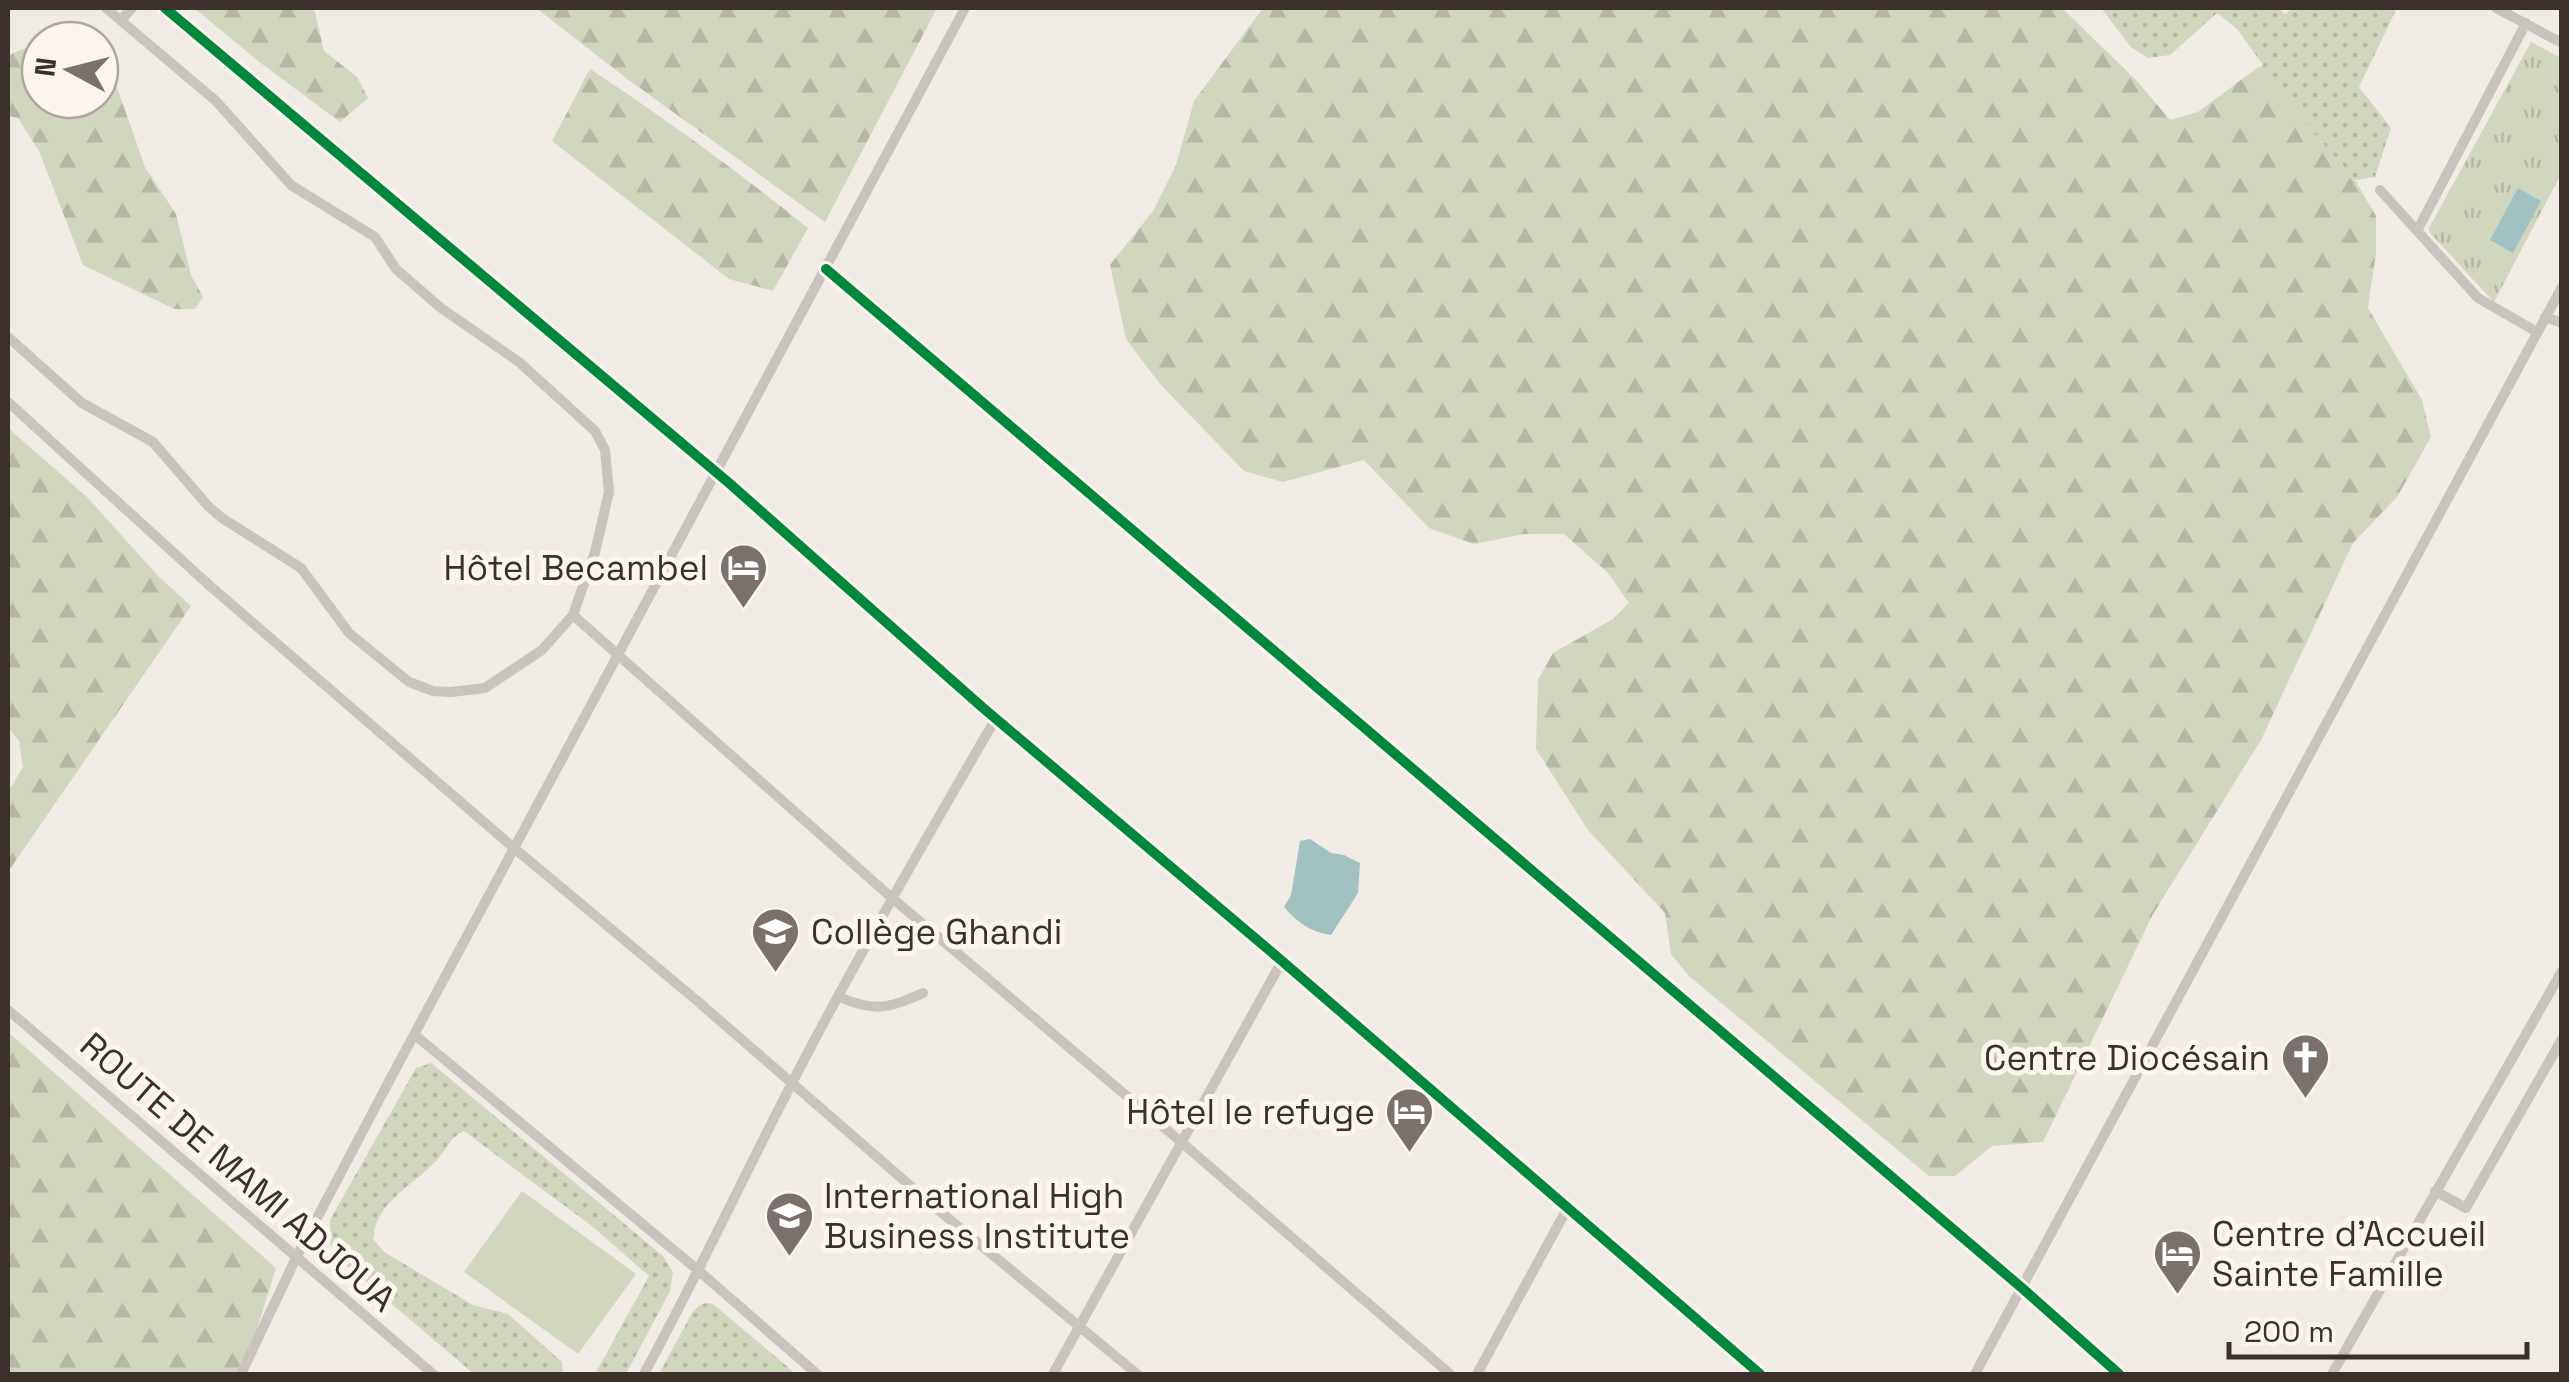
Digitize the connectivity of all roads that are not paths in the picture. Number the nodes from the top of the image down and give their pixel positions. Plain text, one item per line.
1 (106, 8) edge
2 (132, 8) edge
3 (165, 8) edge
4 (966, 8) edge
5 (2496, 8) edge
6 (121, 20) junction
7 (2526, 23) junction
8 (2562, 43) edge
9 (2380, 190) dead end
10 (2417, 231) junction
11 (826, 269) junction
12 (2562, 287) edge
13 (2545, 317) junction
14 (2562, 323) edge
15 (2537, 332) junction
16 (8, 337) edge
17 (8, 402) edge
18 (717, 474) junction
19 (573, 615) junction
20 (617, 657) junction
21 (996, 718) junction
22 (514, 848) junction
23 (892, 898) junction
24 (1282, 961) junction
25 (2562, 971) edge
26 (922, 992) dead end
27 (839, 997) junction
28 (8, 1010) edge
29 (415, 1034) junction
30 (2562, 1039) edge
31 (792, 1082) junction
32 (1180, 1141) junction
33 (2435, 1191) junction
34 (1568, 1207) junction
35 (296, 1258) junction
36 (699, 1272) junction
37 (2022, 1288) junction
38 (1079, 1324) junction
39 (240, 1374) edge
40 (432, 1374) edge
41 (644, 1374) edge
42 (817, 1374) edge
43 (1053, 1374) edge
44 (1137, 1374) edge
45 (1450, 1374) edge
46 (1476, 1374) edge
47 (1760, 1374) edge
48 (1975, 1374) edge
49 (2119, 1374) edge
50 (2332, 1374) edge

1 - 6 street
2 - 6 street
3 - 18 street
4 - 11 street
5 - 7 street
6 - 19 street
7 - 8 street
7 - 10 street
9 - 10 street
10 - 15 street
11 - 18 street
11 - 37 street
12 - 13 street
13 - 14 street
13 - 15 street
15 - 37 street
16 - 19 street
17 - 22 street
18 - 20 street
18 - 21 street
19 - 20 street
20 - 22 street
20 - 23 street
21 - 23 street
21 - 24 street
22 - 29 street
22 - 31 street
23 - 27 street
23 - 32 street
24 - 32 street
24 - 34 street
25 - 33 street
26 - 27 street
27 - 31 street
28 - 35 street, ROUTE DE MAMI ADJOUA
29 - 35 street
29 - 36 street
30 - 33 street
31 - 36 street
31 - 38 street
32 - 38 street
32 - 45 street
33 - 50 street
34 - 46 street
34 - 47 street
35 - 39 street
35 - 40 street, ROUTE DE MAMI ADJOUA
36 - 41 street
36 - 42 street
37 - 48 street
37 - 49 street
38 - 43 street
38 - 44 street

